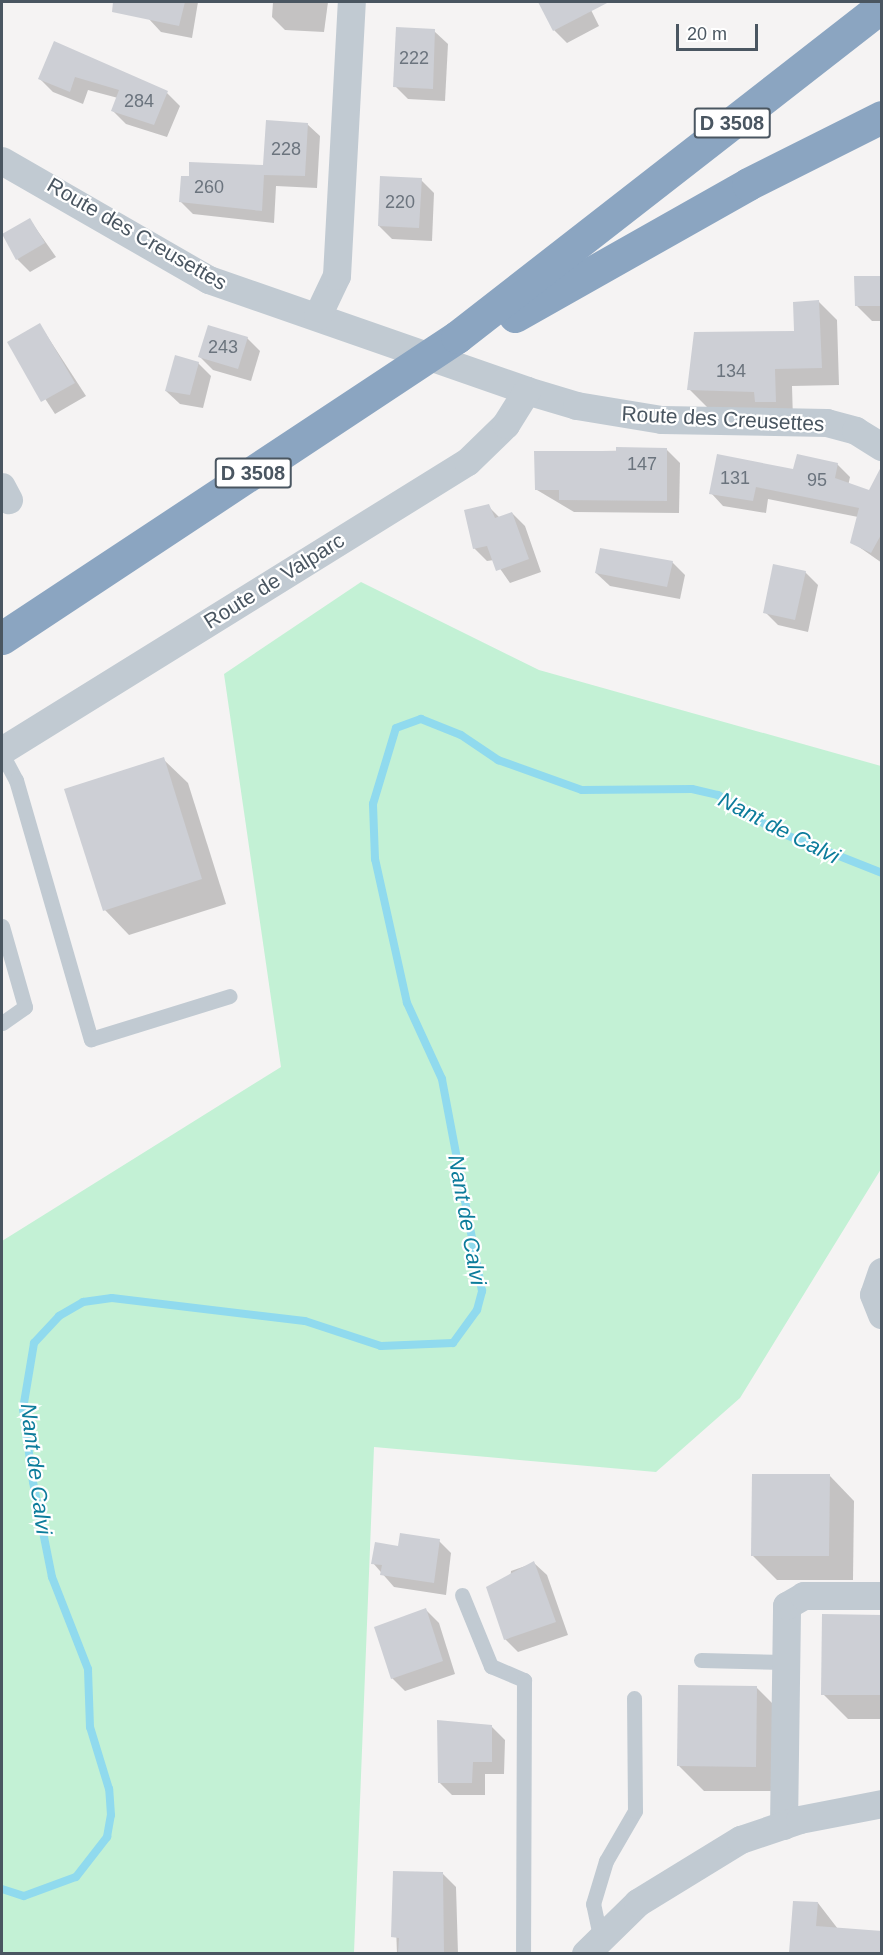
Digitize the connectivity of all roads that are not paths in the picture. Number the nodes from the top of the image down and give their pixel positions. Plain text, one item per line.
1 (352, 2) edge
2 (882, 6) edge
3 (882, 117) edge
4 (2, 161) edge
5 (330, 320) junction
6 (527, 391) junction
7 (366, 398) junction
8 (882, 447) edge
9 (2, 638) edge
10 (2, 753) edge
11 (2, 926) edge
12 (230, 996) dead end
13 (2, 1023) edge
14 (882, 1272) edge
15 (882, 1316) edge
16 (462, 1595) dead end
17 (882, 1596) edge
18 (701, 1660) dead end
19 (785, 1662) junction
20 (634, 1698) dead end
21 (882, 1804) edge
22 (784, 1826) junction
23 (593, 1945) edge
24 (523, 1953) edge

1 - 5 street
2 - 7 highway, D 3508
3 - 7 highway
4 - 5 street, Route des Creusettes
5 - 6 street, Route des Creusettes
6 - 8 street, Route des Creusettes
6 - 10 street, Route de Valparc
7 - 9 highway, D 3508
10 - 12 lane
11 - 13 lane
14 - 15 street
16 - 24 lane
17 - 19 street
18 - 19 lane
19 - 22 street
20 - 23 lane
21 - 22 street
22 - 23 street

